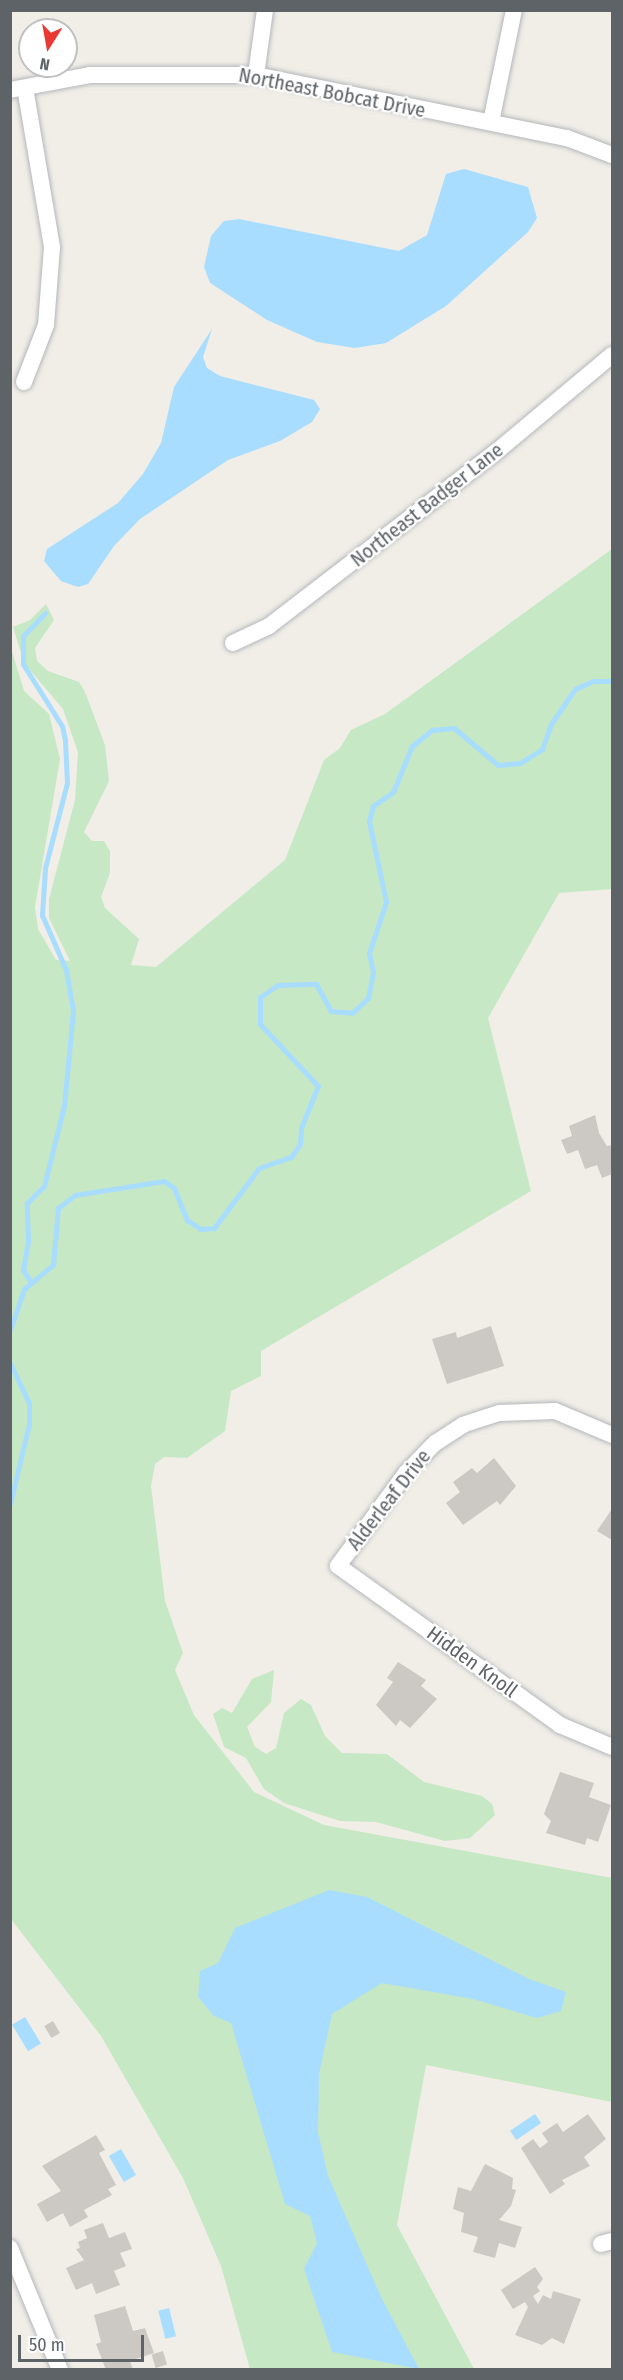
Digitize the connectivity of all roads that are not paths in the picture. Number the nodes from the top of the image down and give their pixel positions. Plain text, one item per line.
1 (265, 10) edge
2 (514, 10) edge
3 (256, 75) junction
4 (18, 89) edge
5 (491, 122) junction
6 (612, 155) edge
7 (612, 355) edge
8 (24, 382) dead end
9 (233, 643) dead end
10 (612, 1435) edge
11 (338, 1566) joint
12 (612, 1747) edge
13 (10, 2248) edge
14 (60, 2370) edge

1 - 3 street
2 - 5 street
3 - 4 street, Northeast Bobcat Drive
3 - 5 street, Northeast Bobcat Drive
4 - 8 street
5 - 6 street, Northeast Bobcat Drive
7 - 9 street, Northeast Badger Lane
10 - 11 street, Alderleaf Drive
11 - 12 street, Hidden Knoll
13 - 14 street

